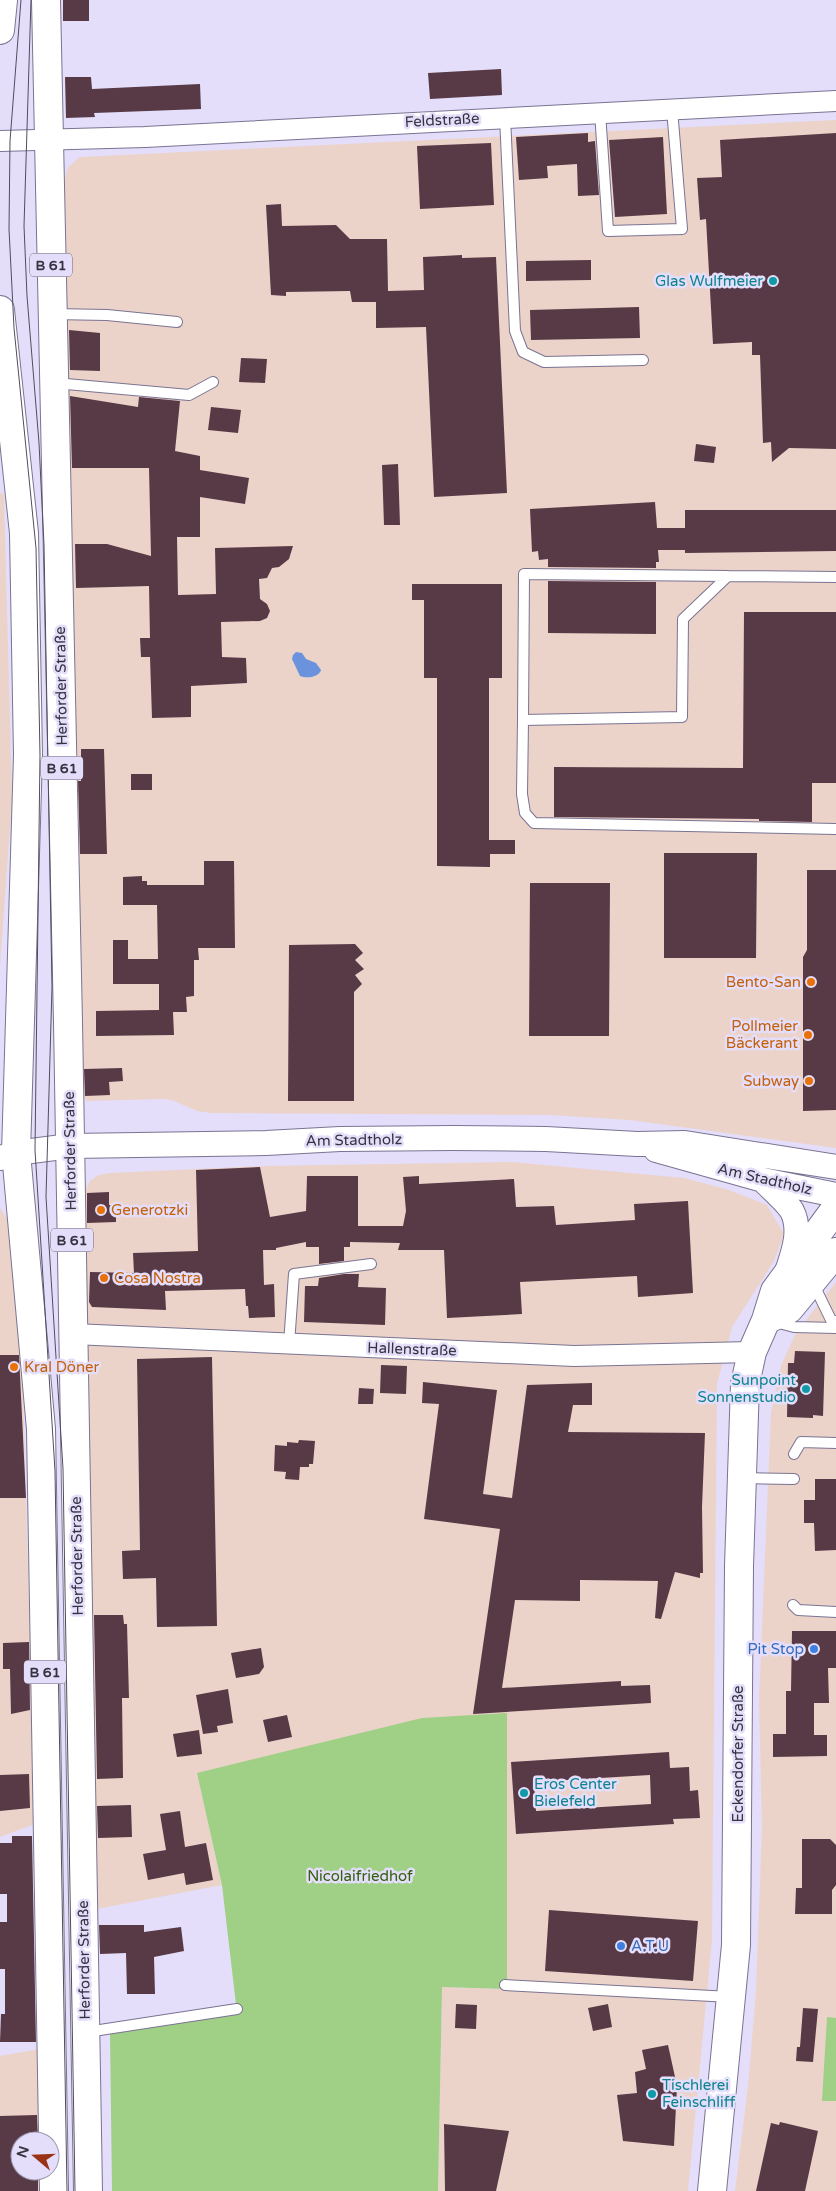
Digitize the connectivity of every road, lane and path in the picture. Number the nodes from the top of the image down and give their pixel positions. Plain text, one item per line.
1 (3, 0) edge
2 (46, 0) edge
3 (0, 30) edge
4 (836, 101) edge
5 (672, 109) junction
6 (600, 112) junction
7 (505, 117) junction
8 (49, 140) junction
9 (0, 141) edge
10 (0, 310) edge
11 (52, 314) junction
12 (177, 322) dead end
13 (643, 360) dead end
14 (213, 382) dead end
15 (54, 383) junction
16 (6, 447) edge
17 (9, 482) edge
18 (728, 576) junction
19 (836, 577) edge
20 (523, 720) junction
21 (836, 829) edge
22 (637, 1144) junction
23 (70, 1146) junction
24 (8, 1156) edge
25 (836, 1168) edge
26 (763, 1180) junction
27 (836, 1195) edge
28 (836, 1208) edge
29 (836, 1252) edge
30 (371, 1264) dead end
31 (785, 1277) junction
32 (812, 1281) junction
33 (766, 1320) junction
34 (836, 1322) edge
35 (836, 1328) edge
36 (73, 1334) junction
37 (288, 1344) junction
38 (752, 1352) junction
39 (836, 1443) edge
40 (794, 1454) dead end
41 (741, 1478) junction
42 (794, 1479) dead end
43 (793, 1605) dead end
44 (836, 1612) edge
45 (505, 1985) dead end
46 (732, 1997) junction
47 (237, 2009) dead end
48 (85, 2032) junction
49 (54, 2191) edge
50 (88, 2191) edge
51 (712, 2191) edge

1 - 3 main road
2 - 8 main road, Herforder Straße / B 61
4 - 5 street, Feldstraße
5 - 6 street, Feldstraße
5 - 6 lane
6 - 7 street, Feldstraße
7 - 8 street, Feldstraße
7 - 13 lane
8 - 9 street
8 - 11 main road, Herforder Straße / B 61
10 - 16 main road, B 61
11 - 12 lane
11 - 15 main road, Herforder Straße / B 61
14 - 15 lane
15 - 23 main road, Herforder Straße / B 61
16 - 17 main road, B 61
17 - 24 main road, B 61
18 - 19 lane
18 - 20 lane
18 - 20 lane
20 - 21 lane
22 - 23 street, Am Stadtholz
22 - 25 street, Am Stadtholz
22 - 26 street, Am Stadtholz
23 - 24 street, Am Stadtholz
23 - 36 main road, Herforder Straße / B 61
24 - 49 main road, B 61
26 - 27 street, Am Stadtholz
26 - 31 street
28 - 31 main road, Eckendorfer Straße
29 - 32 main road
30 - 37 lane
31 - 33 main road, Eckendorfer Straße
32 - 33 main road
32 - 34 lane
33 - 35 lane
33 - 38 main road, Eckendorfer Straße
36 - 37 street, Hallenstraße
36 - 48 main road, Herforder Straße / B 61
37 - 38 street, Hallenstraße
38 - 41 main road, Eckendorfer Straße
39 - 40 lane
41 - 42 lane
41 - 46 main road, Eckendorfer Straße
43 - 44 lane
45 - 46 lane
46 - 51 main road, Eckendorfer Straße
47 - 48 lane
48 - 50 main road, Herforder Straße / B 61

